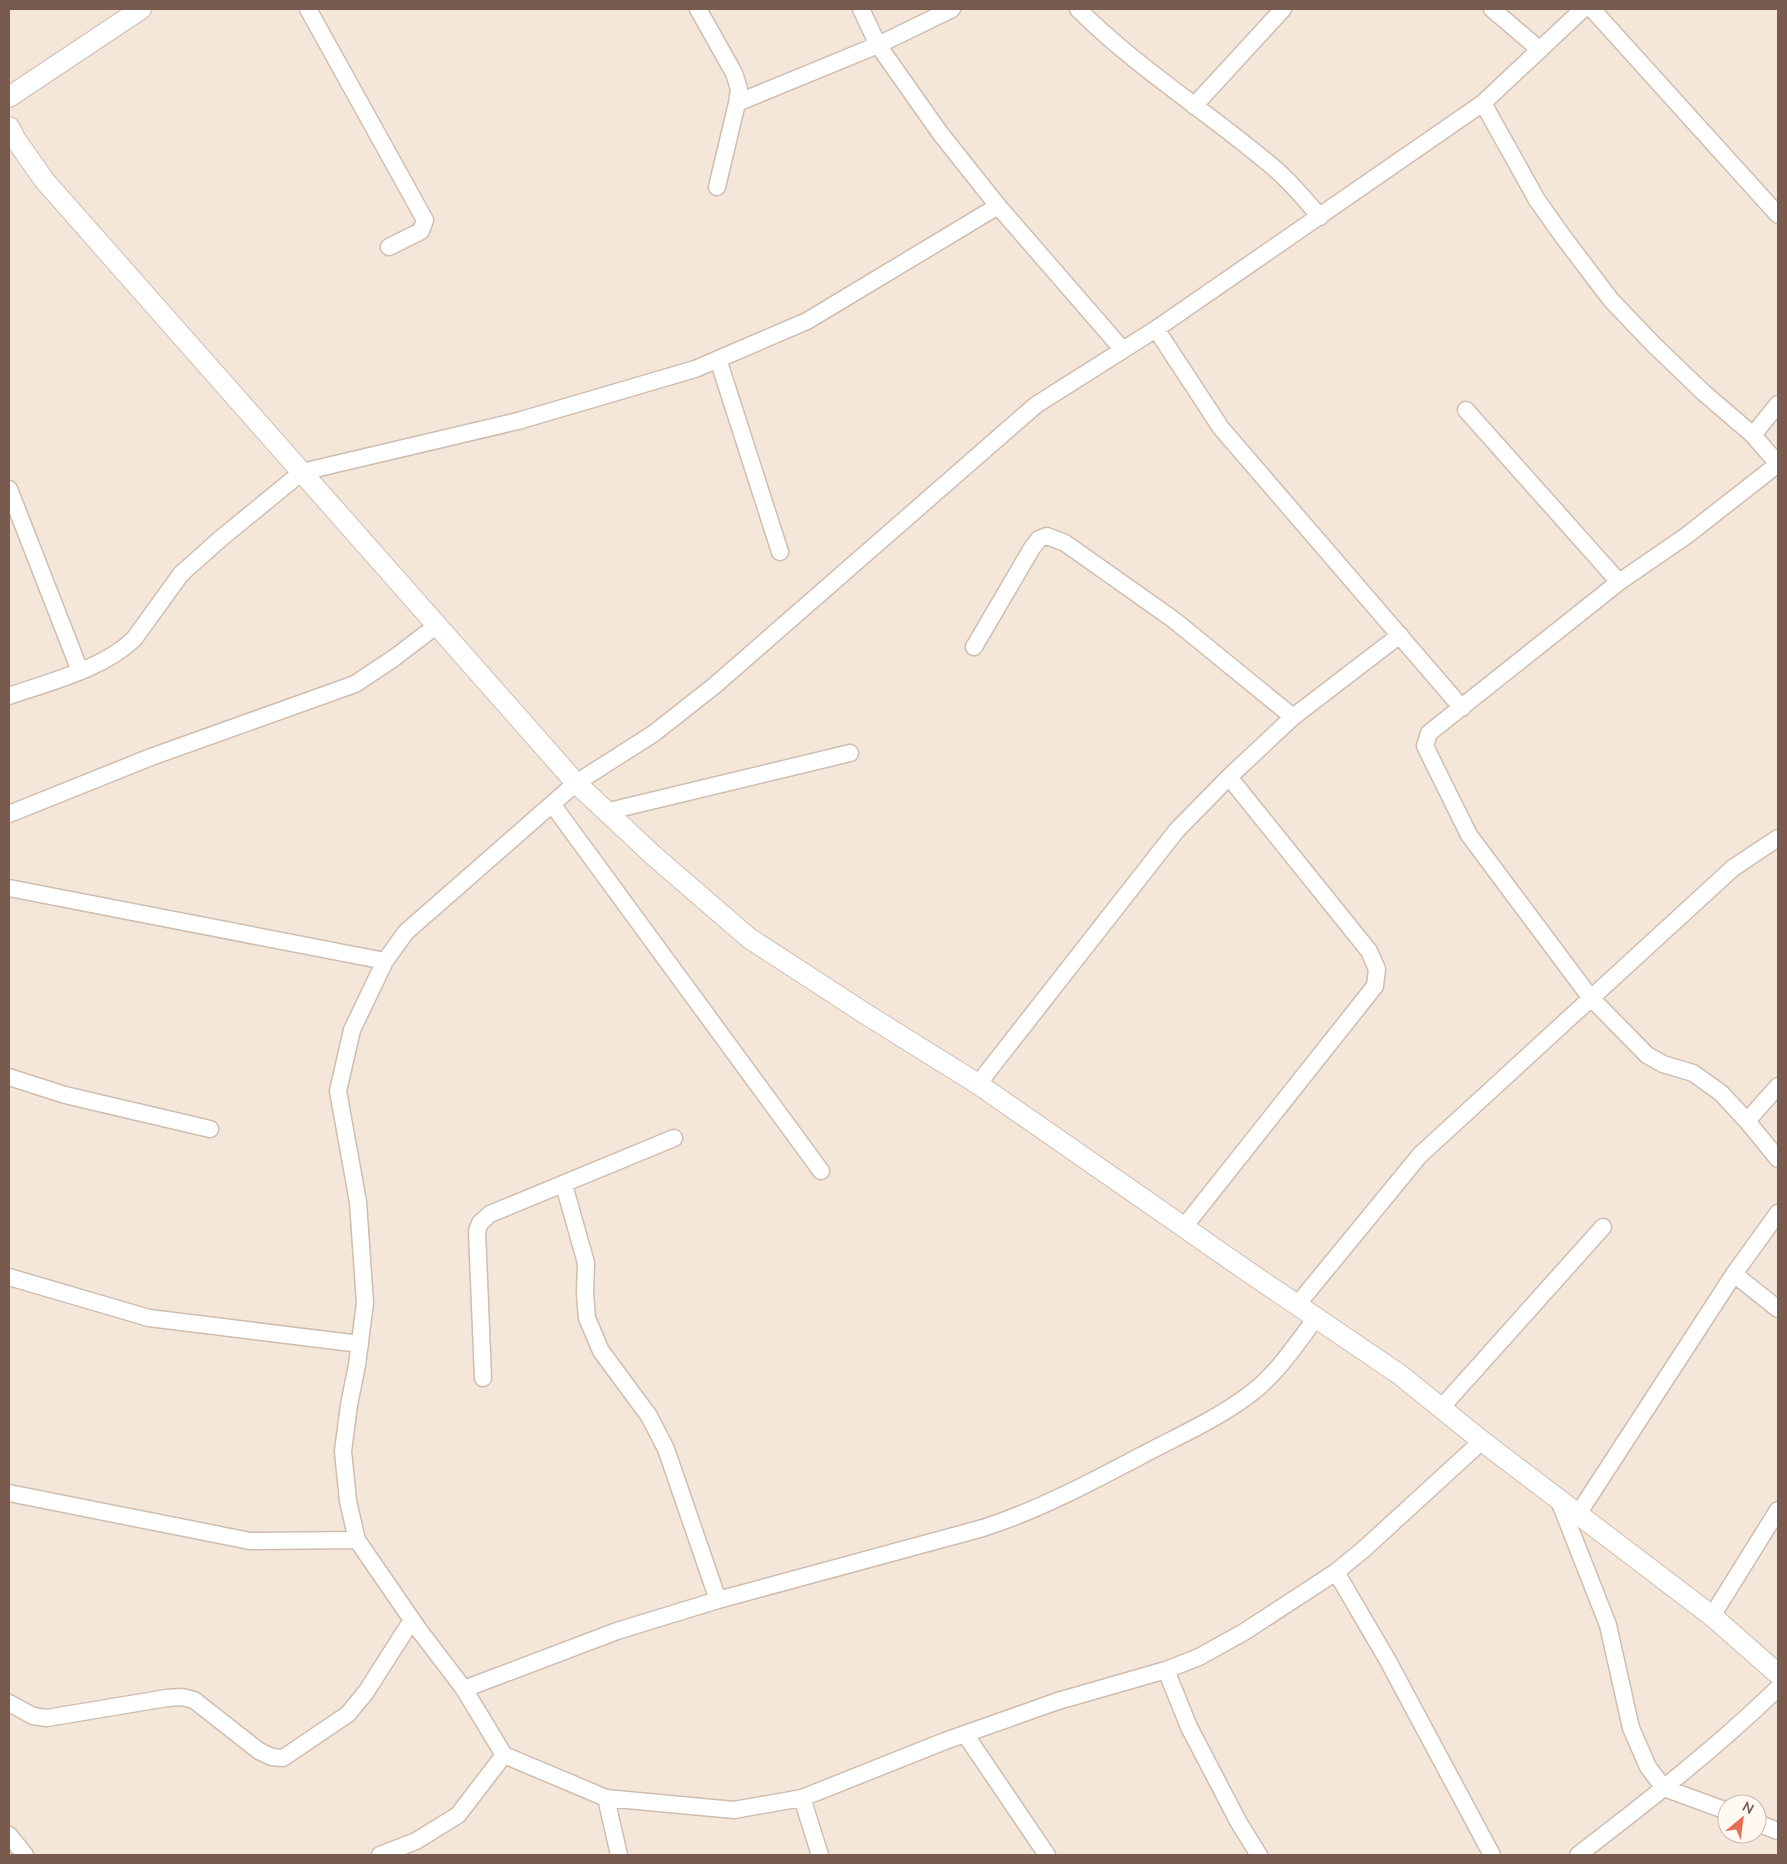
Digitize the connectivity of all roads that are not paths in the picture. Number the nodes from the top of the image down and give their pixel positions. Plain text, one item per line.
1 (141, 9) edge
2 (308, 9) edge
3 (698, 9) edge
4 (861, 9) edge
5 (952, 9) edge
6 (1078, 9) edge
7 (1284, 9) edge
8 (1492, 9) edge
9 (1583, 9) edge
10 (1592, 9) edge
11 (878, 44) junction
12 (1540, 50) junction
13 (9, 96) edge
14 (737, 104) junction
15 (1483, 104) junction
16 (1194, 106) junction
17 (9, 126) edge
18 (717, 187) dead end
19 (998, 206) junction
20 (1778, 215) edge
21 (1320, 216) junction
22 (389, 247) dead end
23 (1156, 330) junction
24 (1123, 350) junction
25 (718, 359) junction
26 (1778, 404) edge
27 (1466, 410) dead end
28 (1753, 435) junction
29 (1778, 464) edge
30 (302, 472) junction
31 (9, 489) edge
32 (780, 552) dead end
33 (1619, 582) junction
34 (436, 626) junction
35 (1400, 635) junction
36 (974, 647) dead end
37 (80, 671) junction
38 (9, 696) edge
39 (1462, 708) junction
40 (1293, 717) junction
41 (850, 753) dead end
42 (1229, 776) junction
43 (576, 783) junction
44 (552, 804) junction
45 (605, 812) junction
46 (9, 814) edge
47 (1778, 838) edge
48 (9, 888) edge
49 (385, 960) junction
50 (1590, 997) junction
51 (9, 1078) edge
52 (978, 1084) junction
53 (1778, 1086) edge
54 (1747, 1121) junction
55 (210, 1129) dead end
56 (674, 1138) dead end
57 (1778, 1159) edge
58 (821, 1171) dead end
59 (564, 1185) junction
60 (1778, 1213) edge
61 (1184, 1227) junction
62 (1603, 1227) dead end
63 (1734, 1274) junction
64 (9, 1277) edge
65 (1297, 1305) junction
66 (1778, 1309) edge
67 (1316, 1318) junction
68 (360, 1344) junction
69 (483, 1378) dead end
70 (1441, 1408) junction
71 (1482, 1441) junction
72 (9, 1493) edge
73 (1558, 1498) junction
74 (1778, 1510) edge
75 (1578, 1514) junction
76 (357, 1540) junction
77 (1336, 1572) junction
78 (718, 1600) junction
79 (1712, 1616) junction
80 (412, 1620) junction
81 (1166, 1670) junction
82 (1778, 1674) edge
83 (1778, 1688) edge
84 (464, 1689) junction
85 (9, 1703) edge
86 (965, 1734) junction
87 (504, 1755) junction
88 (1664, 1788) junction
89 (606, 1798) junction
90 (802, 1798) junction
91 (1717, 1807) edge
92 (9, 1835) edge
93 (419, 1848) edge
94 (24, 1855) edge
95 (380, 1855) edge
96 (620, 1855) edge
97 (820, 1855) edge
98 (1047, 1855) edge
99 (1259, 1855) edge
100 (1492, 1855) edge
101 (1578, 1855) edge

1 - 13 street
2 - 22 street
3 - 14 street
4 - 11 street
5 - 11 street
6 - 16 street
7 - 16 street
8 - 12 street
9 - 12 street
10 - 20 street
11 - 14 street
11 - 19 street
12 - 15 street
14 - 18 street
15 - 21 street
15 - 28 street
16 - 21 street
17 - 30 street
19 - 24 street
19 - 25 street
21 - 23 street
23 - 24 street
23 - 35 street
24 - 43 street
25 - 30 street
25 - 32 street
26 - 28 street
27 - 33 street
28 - 29 street
29 - 33 street
30 - 34 street
30 - 37 street
31 - 37 street
33 - 39 street
34 - 43 street
34 - 46 street
35 - 39 street
35 - 40 street
36 - 40 street
37 - 38 street
39 - 50 street
40 - 42 street
41 - 45 street
42 - 52 street
42 - 61 street
43 - 44 street
43 - 45 street
44 - 49 street
44 - 58 street
45 - 52 street
47 - 50 street
48 - 49 street
49 - 68 street
50 - 54 street
50 - 65 street
51 - 55 street
52 - 61 street
53 - 54 street
54 - 57 street
56 - 59 street
59 - 69 street
59 - 78 street
60 - 63 street
61 - 65 street
62 - 70 street
63 - 66 street
63 - 75 street
64 - 68 street
65 - 67 street
67 - 70 street
67 - 78 street
68 - 76 street
70 - 71 street
71 - 73 street
71 - 77 street
72 - 76 street
73 - 75 street
73 - 88 street
74 - 79 street
75 - 79 street
76 - 80 street
77 - 81 street
77 - 100 street
78 - 84 street
79 - 82 street
80 - 84 street
80 - 85 street
81 - 86 street
81 - 99 street
83 - 88 street
84 - 87 street
86 - 90 street
86 - 98 street
87 - 89 street
87 - 93 street
88 - 91 street
88 - 101 street
89 - 90 street
89 - 96 street
90 - 97 street
92 - 94 street
93 - 95 street

